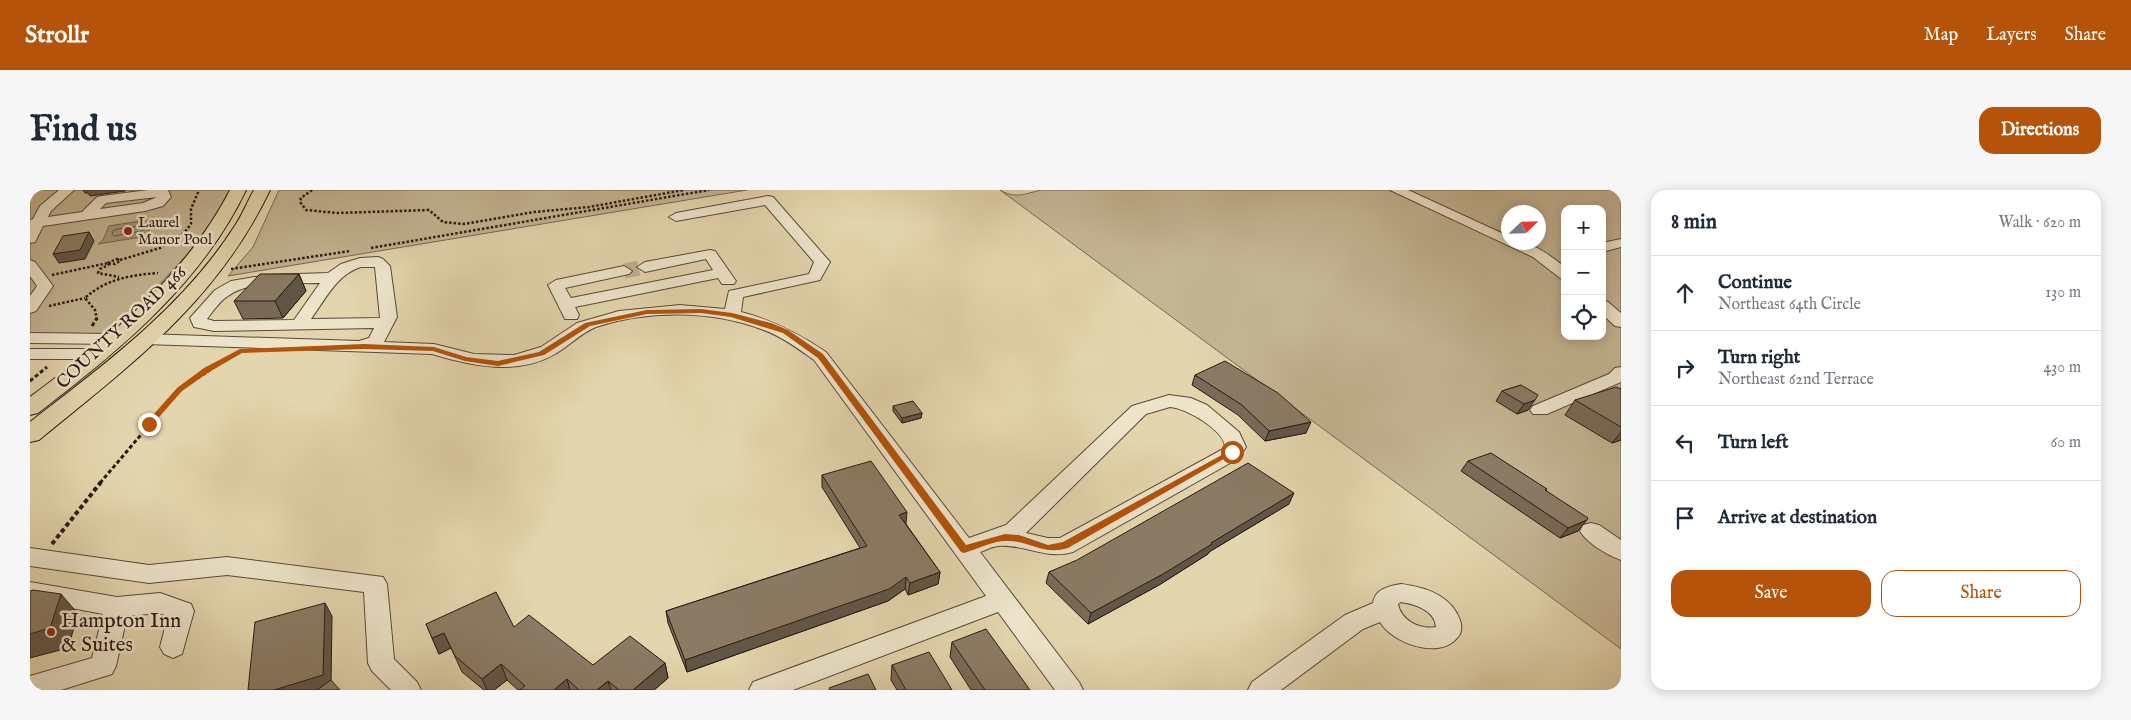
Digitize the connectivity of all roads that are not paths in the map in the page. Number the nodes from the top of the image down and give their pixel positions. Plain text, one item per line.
1 (67, 190) edge
2 (238, 190) edge
3 (262, 190) edge
4 (1396, 190) edge
5 (86, 216) junction
6 (676, 217) dead end
7 (34, 223) edge
8 (1501, 238) edge
9 (30, 239) edge
10 (1621, 243) edge
11 (1606, 247) edge
12 (1528, 250) edge
13 (1543, 258) junction
14 (1561, 258) edge
15 (30, 265) edge
16 (645, 267) tunnel mouth
17 (624, 271) tunnel mouth
18 (722, 272) junction
19 (1561, 272) edge
20 (332, 278) junction
21 (735, 294) junction
22 (566, 304) junction
23 (35, 308) edge
24 (1606, 309) edge
25 (732, 315) junction
26 (1621, 322) edge
27 (386, 323) junction
28 (299, 324) junction
29 (266, 325) junction
30 (578, 330) junction
31 (30, 338) edge
32 (122, 346) junction
33 (244, 347) junction
34 (364, 347) junction
35 (30, 354) edge
36 (1621, 372) edge
37 (30, 408) edge
38 (1540, 410) dead end
39 (30, 434) edge
40 (1591, 531) dead end
41 (1000, 538) junction
42 (964, 549) junction
43 (1621, 551) edge
44 (34, 561) edge
45 (30, 591) edge
46 (1004, 600) junction
47 (117, 607) junction
48 (1385, 609) dead end
49 (174, 647) dead end
50 (30, 688) edge
51 (766, 689) edge
52 (408, 690) edge
53 (1070, 690) edge
54 (1261, 690) edge

1 - 7 street
2 - 32 main road, COUNTY ROAD 466
3 - 32 main road, COUNTY ROAD 466
4 - 8 street
5 - 5 street
5 - 7 street
6 - 21 street
7 - 9 street
10 - 11 street
12 - 13 street
13 - 14 street
13 - 19 street
15 - 23 street
16 - 18 street
17 - 22 street
18 - 21 street
18 - 22 street
20 - 27 street
20 - 28 street
20 - 29 street
21 - 25 street
22 - 30 street
24 - 26 street
25 - 30 street
25 - 42 street
27 - 28 street
27 - 34 street
28 - 29 street
29 - 33 street
30 - 34 street
31 - 32 street
32 - 33 street
32 - 35 street
32 - 37 main road, COUNTY ROAD 466
32 - 39 main road, COUNTY ROAD 466
33 - 34 street
36 - 38 street
40 - 43 street
41 - 41 street
41 - 42 street
42 - 46 street
44 - 52 street
45 - 47 street
46 - 51 street
46 - 53 street
47 - 49 street
47 - 50 street
48 - 54 street

